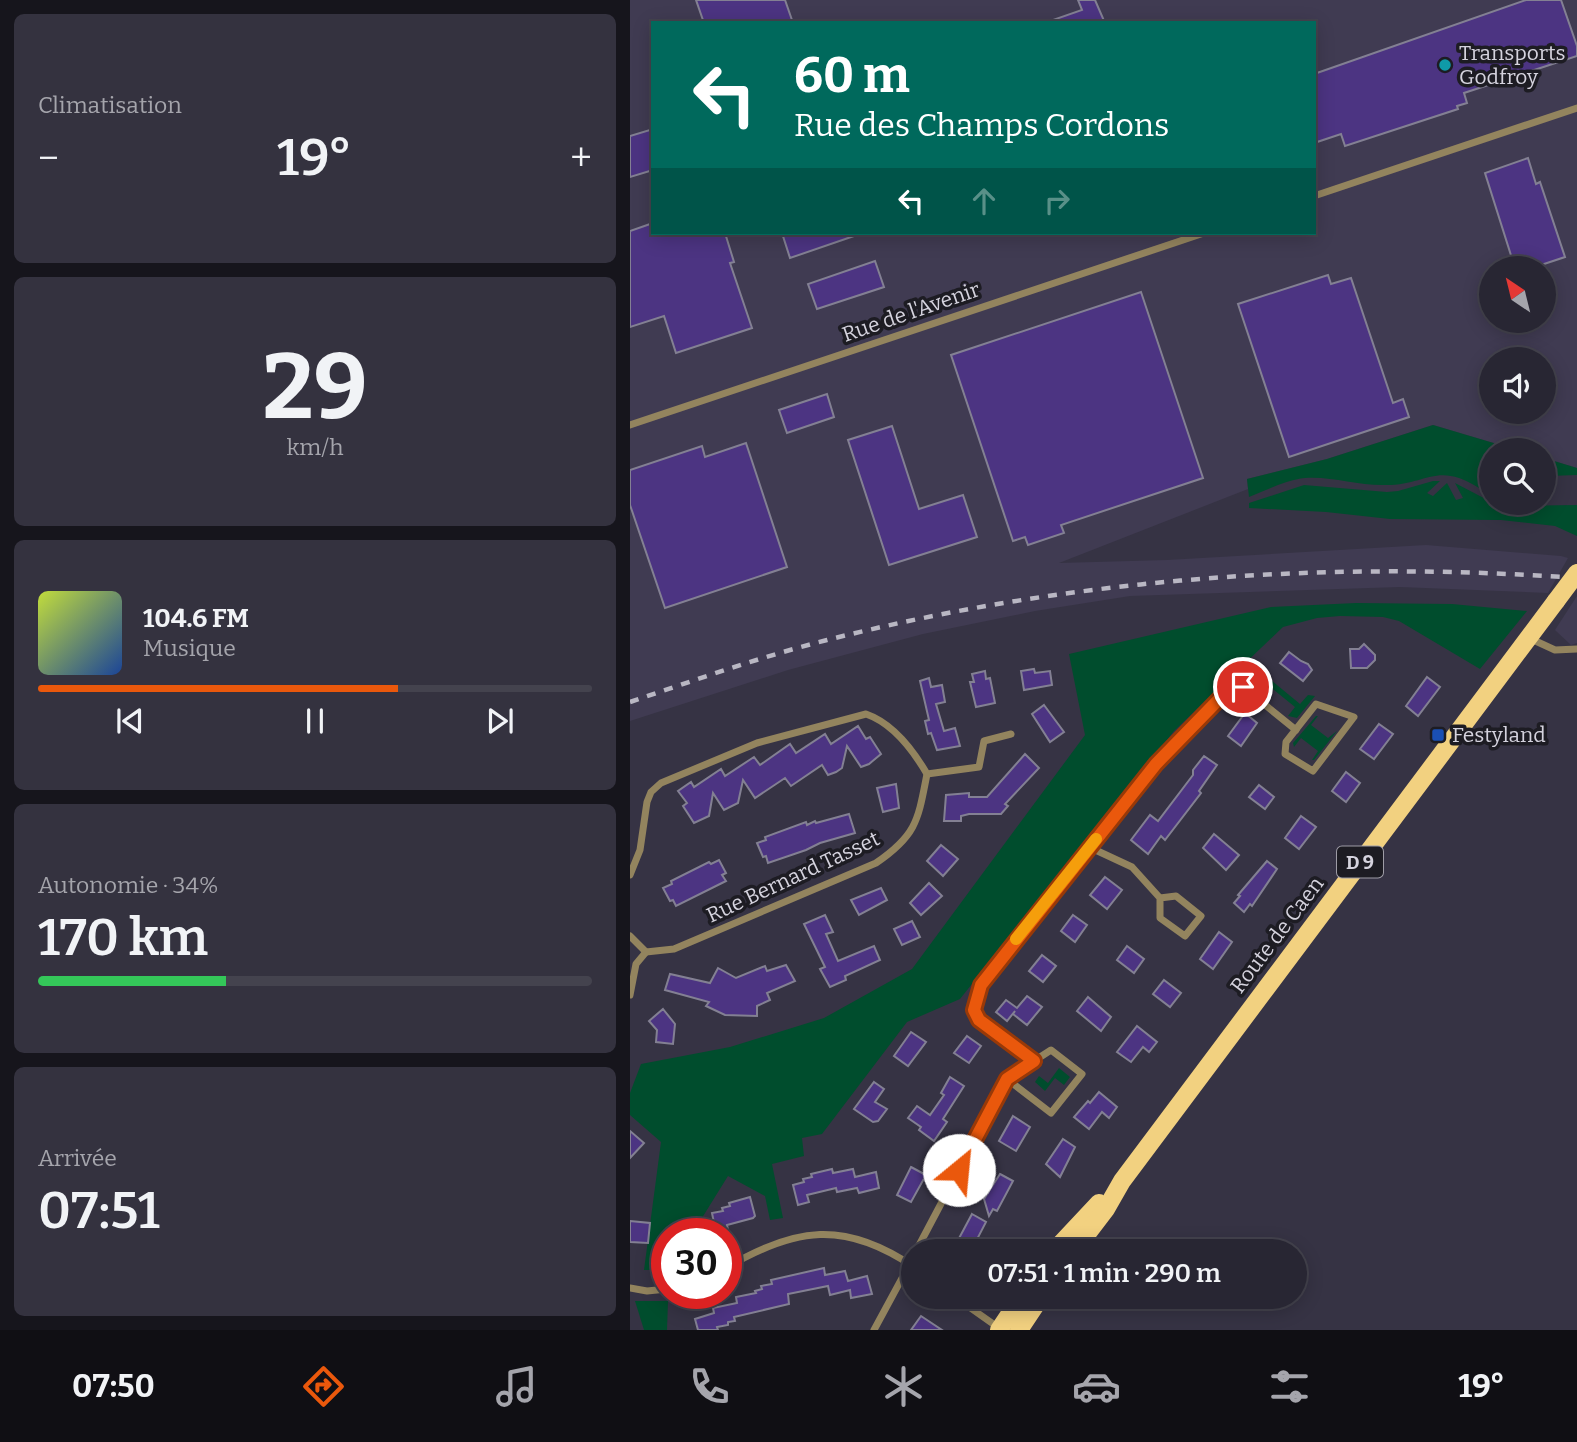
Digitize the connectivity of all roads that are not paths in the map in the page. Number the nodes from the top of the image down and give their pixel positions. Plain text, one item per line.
1 (1577, 108) edge
2 (1316, 195) edge
3 (1198, 235) edge
4 (630, 425) edge
5 (1577, 573) edge
6 (1528, 637) junction
7 (1577, 649) edge
8 (1296, 730) junction
9 (1011, 734) dead end
10 (927, 774) junction
11 (1089, 847) junction
12 (630, 875) edge
13 (1160, 898) junction
14 (630, 936) edge
15 (646, 952) junction
16 (630, 995) edge
17 (1034, 1061) junction
18 (1007, 1079) junction
19 (1122, 1181) junction
20 (922, 1239) edge
21 (1066, 1239) edge
22 (1083, 1239) edge
23 (742, 1258) edge
24 (901, 1260) edge
25 (901, 1283) edge
26 (630, 1288) edge
27 (651, 1291) edge
28 (972, 1309) edge
29 (1014, 1309) edge
30 (1033, 1309) edge
31 (1001, 1329) edge
32 (874, 1330) edge
33 (1019, 1330) edge

1 - 2 street
3 - 4 street, Rue de l'Avenir
5 - 6 main road, Route de Caen / D 9, bridge
6 - 7 street
6 - 19 main road, Route de Caen / D 9
8 - 8 street
8 - 11 street
9 - 10 street
10 - 12 street
10 - 15 street, Rue Bernard Tasset
11 - 13 street
11 - 17 street
13 - 13 street
14 - 15 street
15 - 16 street
17 - 18 street
17 - 18 street
18 - 20 street
19 - 21 main road, D 9
19 - 22 main road, D 9
23 - 24 street
25 - 32 street
26 - 27 street
28 - 31 street
29 - 31 main road
30 - 33 main road

